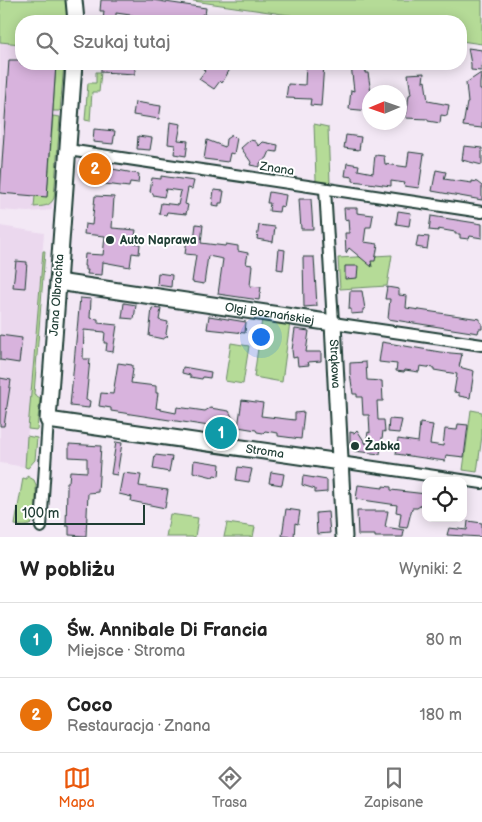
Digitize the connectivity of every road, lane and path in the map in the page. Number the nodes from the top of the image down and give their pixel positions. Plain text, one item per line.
1 (74, 0) edge
2 (75, 15) edge
3 (74, 70) edge
4 (68, 150) junction
5 (325, 189) junction
6 (482, 212) edge
7 (58, 282) junction
8 (333, 323) junction
9 (482, 344) edge
10 (48, 420) junction
11 (340, 462) junction
12 (482, 483) edge
13 (41, 526) dead end
14 (344, 537) edge

1 - 2 street
3 - 4 street, Jana Olbrachta
4 - 5 street, Znana
4 - 7 street, Jana Olbrachta
5 - 6 street, Znana
5 - 8 street, Strąkowa
7 - 8 street, Olgi Boznańskiej
7 - 10 street, Jana Olbrachta
8 - 9 street, Olgi Boznańskiej
8 - 11 street, Strąkowa
10 - 11 street, Stroma
10 - 13 street, Jana Olbrachta
11 - 12 street, Stroma
11 - 14 street, Strąkowa

